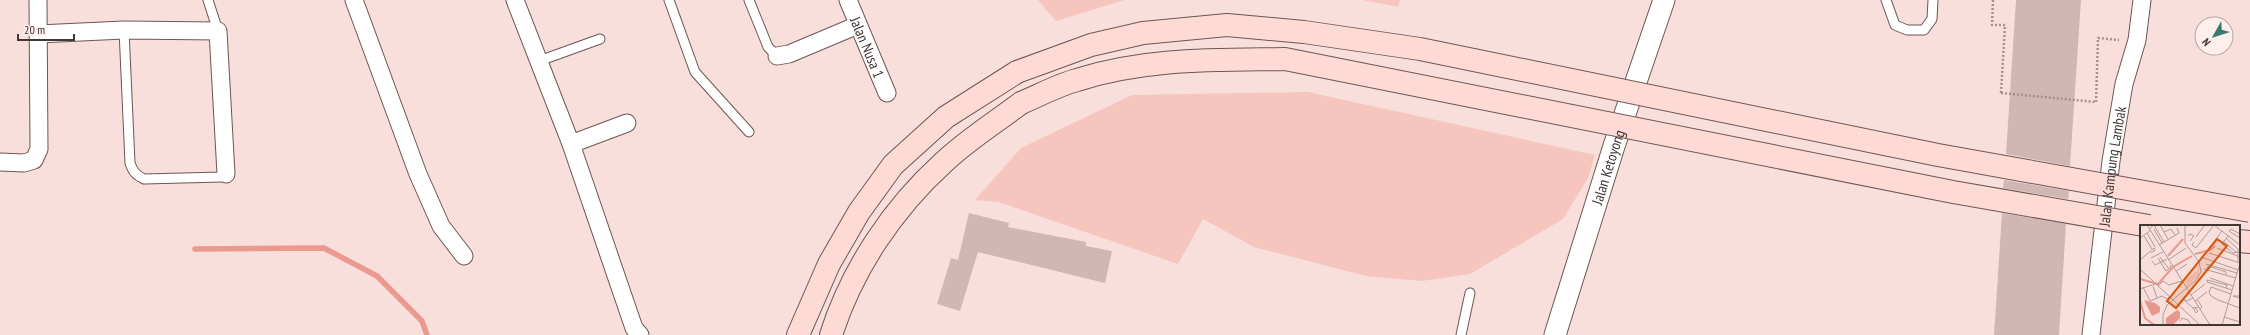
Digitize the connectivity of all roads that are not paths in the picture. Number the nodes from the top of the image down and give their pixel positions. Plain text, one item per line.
1 (38, 0) edge
2 (208, 0) edge
3 (354, 0) edge
4 (515, 0) edge
5 (669, 0) edge
6 (749, 0) edge
7 (848, 0) edge
8 (1664, 0) edge
9 (1886, 0) edge
10 (1933, 0) edge
11 (2142, 0) edge
12 (858, 24) junction
13 (124, 30) junction
14 (218, 31) junction
15 (38, 34) junction
16 (600, 39) dead end
17 (777, 56) joint
18 (539, 61) junction
19 (887, 94) dead end
20 (627, 123) dead end
21 (749, 132) dead end
22 (571, 144) junction
23 (0, 162) edge
24 (226, 174) joint
25 (2250, 211) edge
26 (2143, 225) edge
27 (2240, 241) edge
28 (2250, 242) edge
29 (464, 256) dead end
30 (1470, 293) dead end
31 (640, 335) edge
32 (798, 335) edge
33 (831, 335) edge
34 (1462, 335) edge
35 (1555, 335) edge
36 (2091, 335) edge

1 - 15 street
2 - 14 lane
3 - 29 street
4 - 18 street
5 - 21 lane
6 - 17 lane
7 - 12 street, Jalan Nusa 1
8 - 35 street, Jalan Ketoyong
9 - 10 lane
11 - 36 street, Jalan Kampung Lambak
12 - 17 street
12 - 19 street, Jalan Nusa 1
13 - 14 street
13 - 15 street
13 - 24 lane
14 - 24 street
15 - 23 street
16 - 18 lane
18 - 22 street
20 - 22 street
22 - 31 street
25 - 32 main road, bridge
26 - 33 main road, bridge
27 - 28 main road
30 - 34 lane

